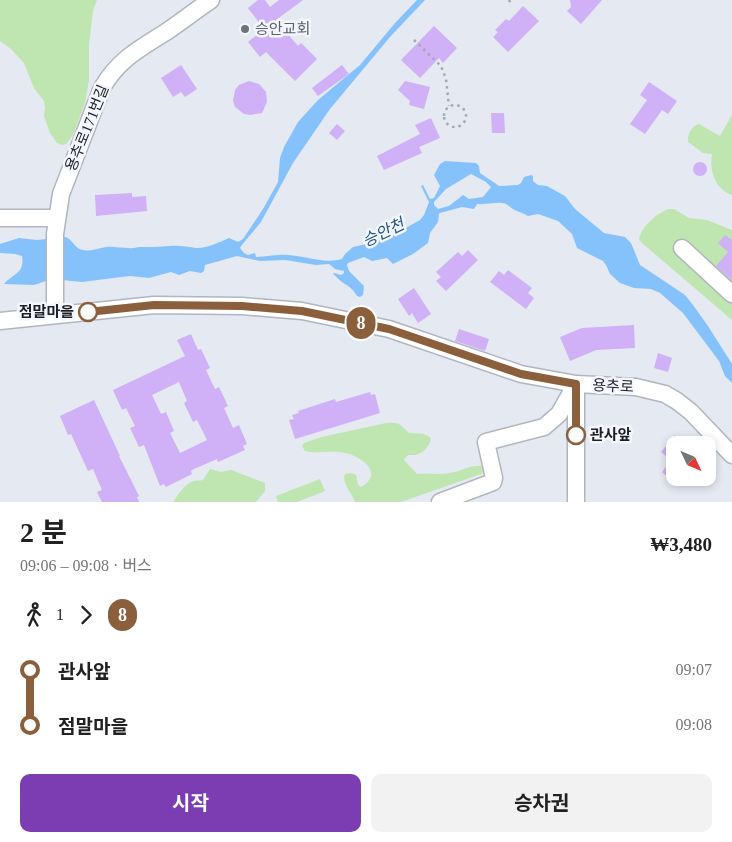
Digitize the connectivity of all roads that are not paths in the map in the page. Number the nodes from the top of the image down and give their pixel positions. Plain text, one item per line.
1 (211, 0) edge
2 (0, 218) edge
3 (55, 226) junction
4 (682, 248) dead end
5 (732, 294) edge
6 (54, 307) junction
7 (0, 321) edge
8 (576, 384) junction
9 (732, 455) edge
10 (440, 502) edge
11 (576, 502) edge

1 - 3 street, 용추로171번길
2 - 3 street
3 - 6 street, 용추로171번길
4 - 5 street
6 - 7 street, 용추로
6 - 8 street, 용추로
8 - 9 street, 용추로
8 - 10 street
8 - 11 street

